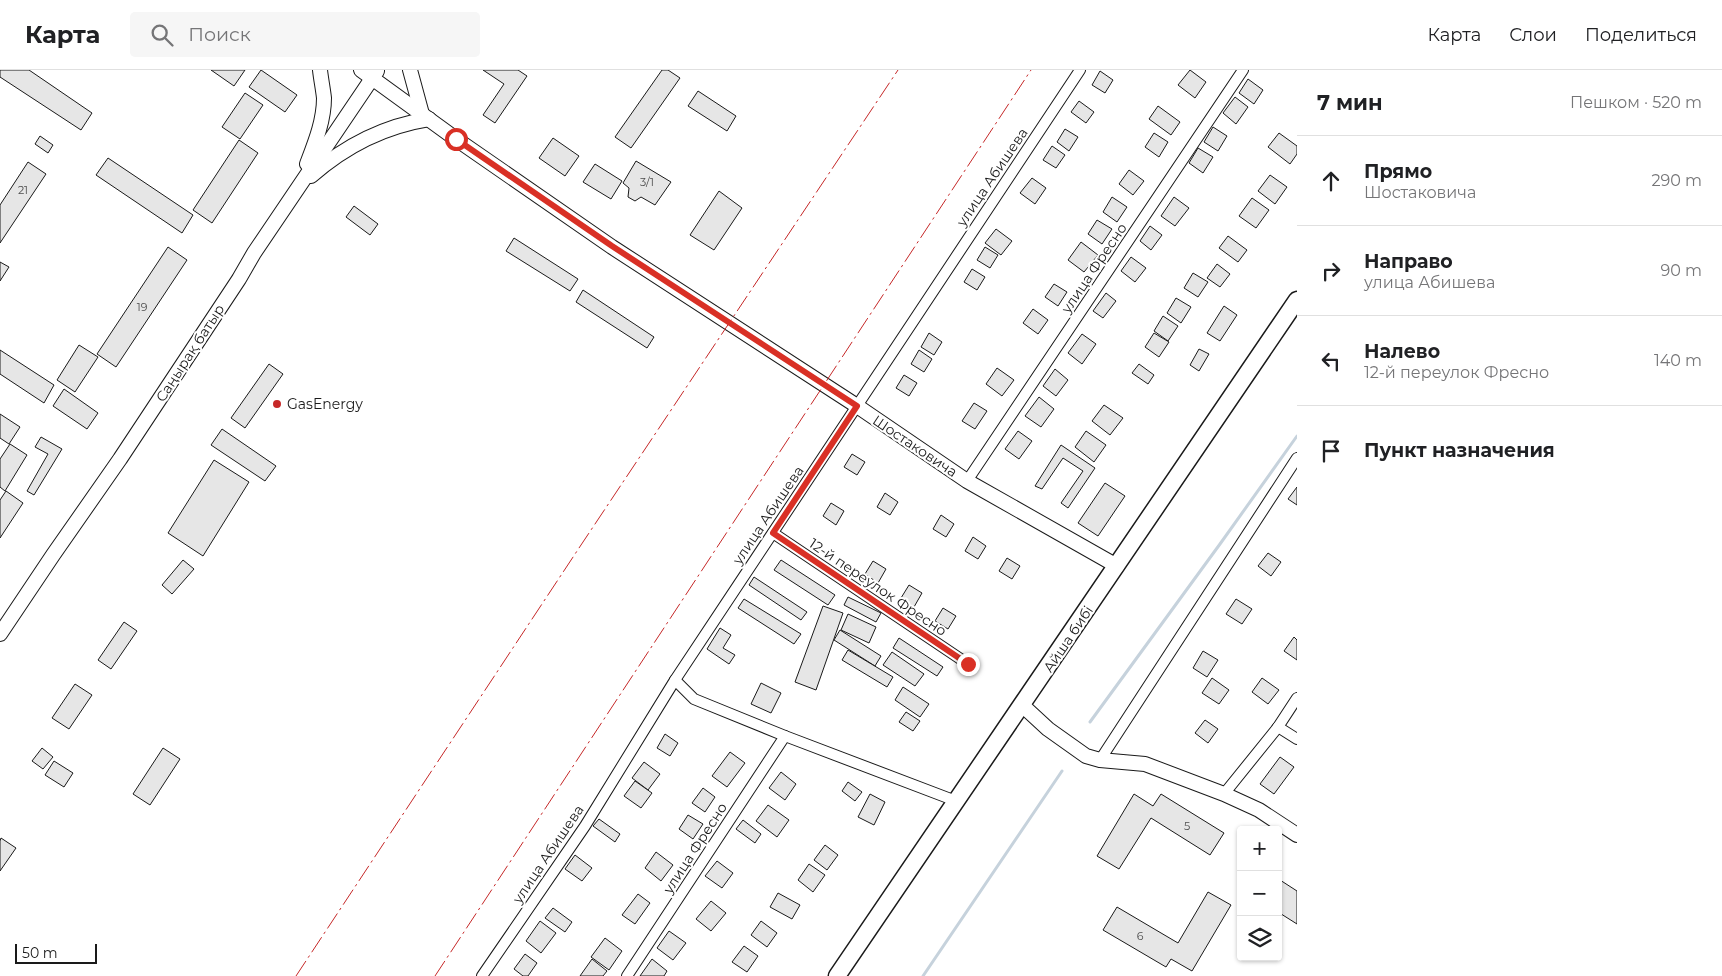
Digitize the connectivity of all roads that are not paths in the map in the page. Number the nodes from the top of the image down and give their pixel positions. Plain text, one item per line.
1 (320, 70) edge
2 (410, 70) edge
3 (1080, 70) edge
4 (1243, 70) edge
5 (370, 72) edge
6 (425, 116) junction
7 (298, 188) junction
8 (1297, 300) edge
9 (857, 406) junction
10 (1297, 458) edge
11 (967, 481) junction
12 (773, 533) junction
13 (1118, 566) junction
14 (0, 634) edge
15 (968, 664) dead end
16 (675, 680) junction
17 (1297, 698) edge
18 (1022, 706) junction
19 (1278, 727) junction
20 (785, 736) junction
21 (1297, 739) edge
22 (1100, 760) junction
23 (1224, 794) junction
24 (956, 801) junction
25 (1297, 835) edge
26 (482, 976) edge
27 (627, 976) edge
28 (837, 976) edge

1 - 7 street
2 - 6 street
3 - 9 street, улица Абишева
4 - 11 street, улица Фресно
5 - 6 street, Шостаковича
5 - 7 street, Саңырақ батыр
6 - 7 street
6 - 9 street, Шостаковича
7 - 14 street, Саңырақ батыр
8 - 13 main road, Айша бибі
9 - 11 street, Шостаковича
9 - 12 street, улица Абишева
10 - 22 street
11 - 13 street, Шостаковича
12 - 15 street, 12-й переулок Фресно
12 - 16 street, улица Абишева
13 - 18 main road, Айша бибі
16 - 20 street
16 - 26 street, улица Абишева
17 - 19 street
18 - 22 street
18 - 24 main road, Айша бибі
19 - 21 street
19 - 23 street
20 - 24 street
20 - 27 street, улица Фресно
22 - 23 street
23 - 25 street
24 - 28 main road, Айша бибі

